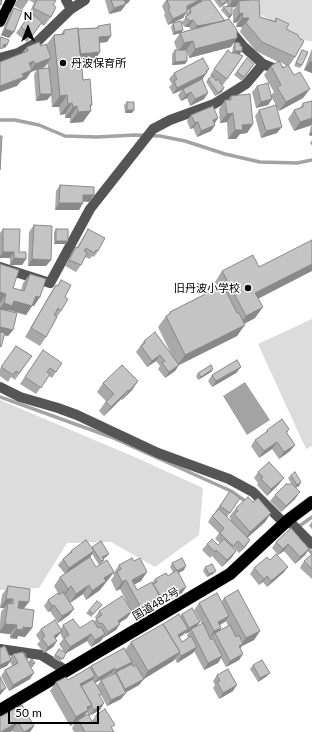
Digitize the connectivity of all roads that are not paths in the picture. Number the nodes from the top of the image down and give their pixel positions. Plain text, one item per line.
1 (10, 0) edge
2 (85, 0) edge
3 (68, 5) edge
4 (0, 22) edge
5 (225, 23) edge
6 (0, 58) edge
7 (263, 64) junction
8 (293, 77) edge
9 (0, 267) edge
10 (0, 387) edge
11 (312, 502) edge
12 (286, 521) junction
13 (312, 544) edge
14 (0, 649) edge
15 (66, 672) junction
16 (0, 710) edge

1 - 4 main road
2 - 3 street
3 - 6 street
5 - 7 street
7 - 8 street
7 - 9 street
10 - 12 street
11 - 12 highway, 国道482号
12 - 13 street
12 - 15 highway, 国道482号
14 - 15 street
15 - 16 highway, 国道482号

